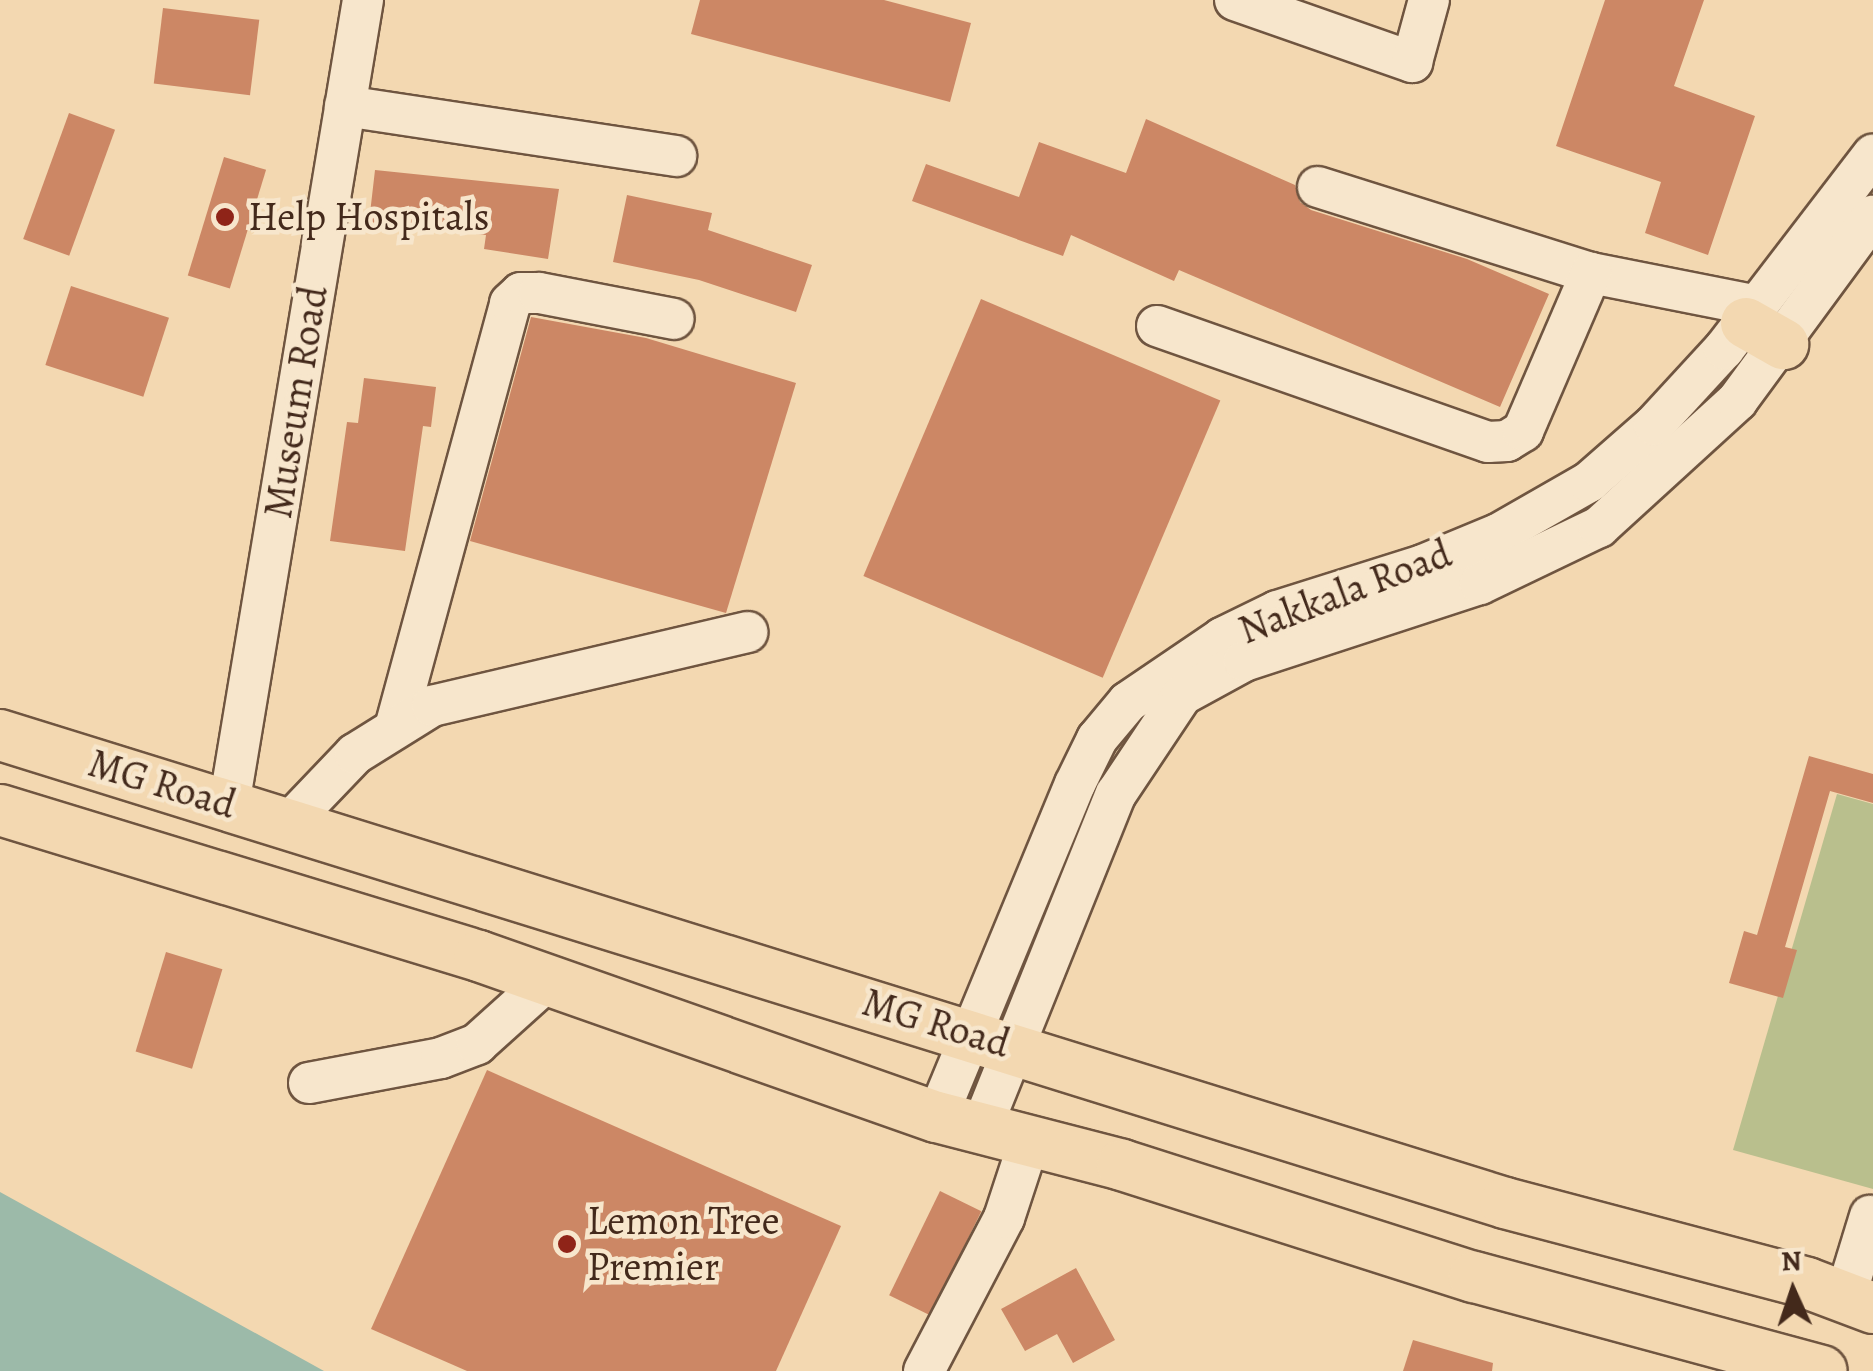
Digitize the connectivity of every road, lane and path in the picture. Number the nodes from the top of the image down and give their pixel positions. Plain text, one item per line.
1 (363, 0) edge
2 (1235, 0) edge
3 (1428, 0) edge
4 (345, 106) junction
5 (1873, 155) edge
6 (676, 156) dead end
7 (1318, 187) dead end
8 (1873, 216) edge
9 (1591, 273) junction
10 (674, 319) dead end
11 (1763, 324) junction
12 (1157, 326) dead end
13 (747, 632) dead end
14 (396, 724) junction
15 (0, 735) edge
16 (229, 804) junction
17 (0, 810) edge
18 (288, 824) junction
19 (548, 980) junction
20 (990, 1039) junction
21 (309, 1083) dead end
22 (959, 1123) junction
23 (1029, 1142) junction
24 (1870, 1216) dead end
25 (1859, 1303) edge
26 (924, 1371) edge
27 (1822, 1371) edge

1 - 4 street, Museum Road
2 - 3 street
4 - 6 street
4 - 16 street, Museum Road
5 - 11 street, Nakkala Road
7 - 9 street
8 - 11 street, Nakkala Road
9 - 11 street
9 - 12 street
10 - 14 street
11 - 20 street, Nakkala Road
13 - 14 street
14 - 18 street
15 - 16 main road, MG Road
16 - 18 main road, MG Road
17 - 19 main road, MG Road
18 - 20 main road, MG Road
19 - 21 street
19 - 22 main road, MG Road
20 - 22 street, Nakkala Road
20 - 25 main road, MG Road
22 - 23 main road, MG Road
23 - 26 street
23 - 27 main road, MG Road
24 - 25 street

